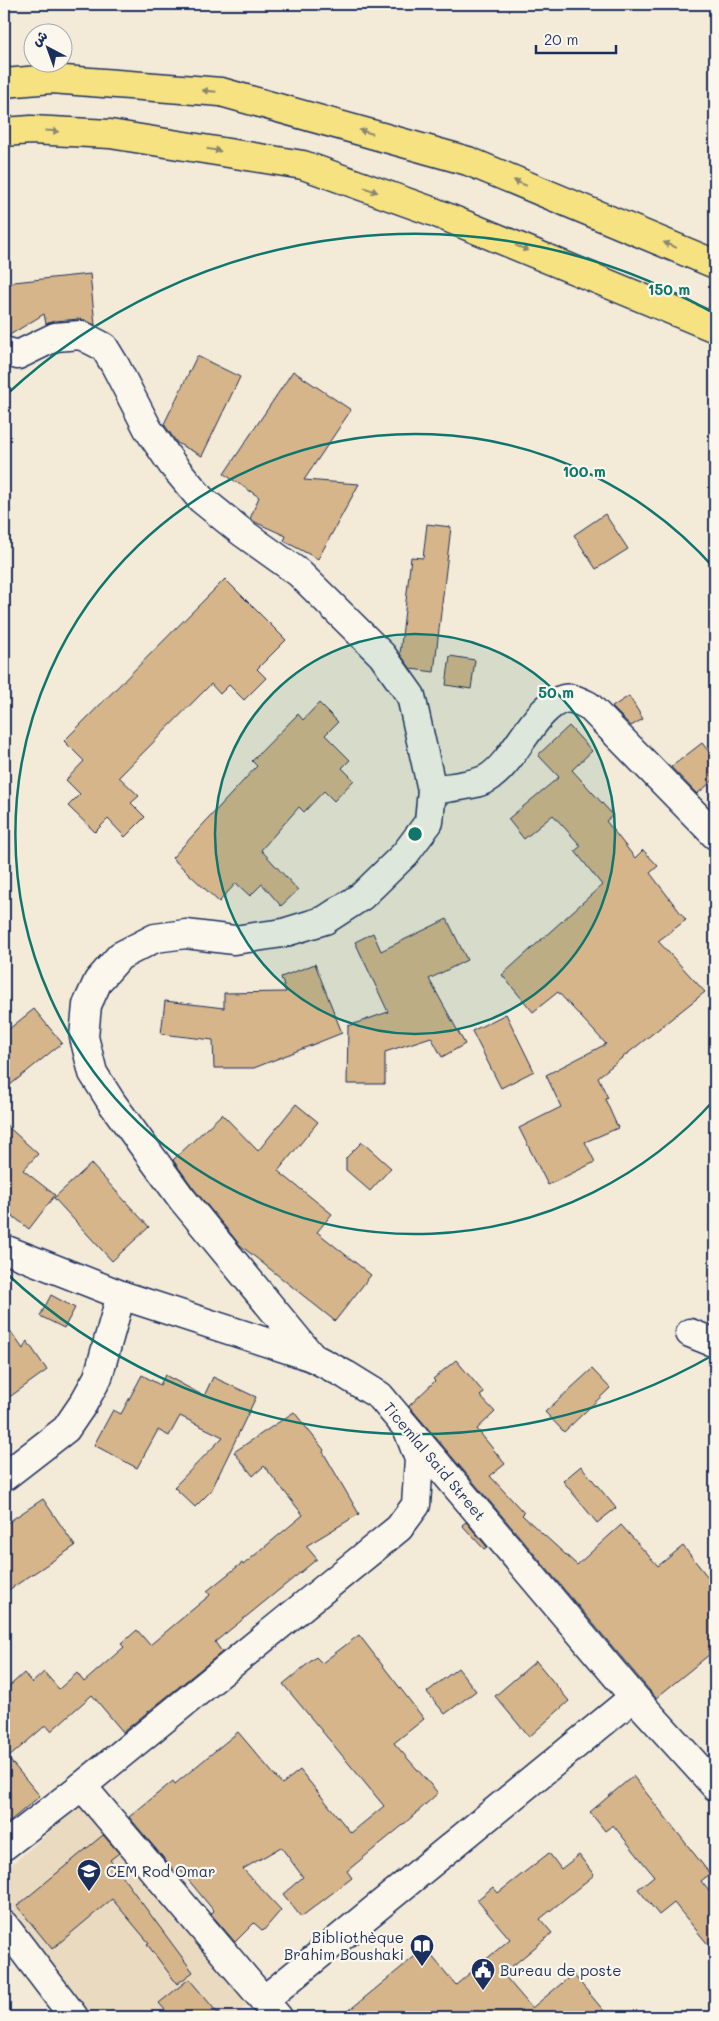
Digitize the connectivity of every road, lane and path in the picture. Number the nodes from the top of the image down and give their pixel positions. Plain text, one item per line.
1 (4, 84) edge
2 (4, 132) edge
3 (715, 264) edge
4 (715, 328) edge
5 (4, 351) edge
6 (432, 790) junction
7 (715, 835) edge
8 (4, 1248) edge
9 (122, 1295) junction
10 (690, 1333) dead end
11 (715, 1343) edge
12 (312, 1357) junction
13 (408, 1429) junction
14 (4, 1477) edge
15 (634, 1697) junction
16 (82, 1786) junction
17 (715, 1786) edge
18 (4, 1846) edge
19 (4, 1925) edge
20 (271, 2009) edge
21 (74, 2017) edge

3 -> 1 highway
2 -> 4 highway
5 - 6 street
6 - 7 street
6 - 12 street
8 - 9 street, Ticemlal Said Street
9 - 12 street, Ticemlal Said Street
9 - 14 street
10 - 11 street
12 - 13 street, Ticemlal Said Street
13 - 15 street, Ticemlal Said Street
13 - 16 street
15 - 17 street, Ticemlal Said Street
15 - 20 street
16 - 18 street
16 - 20 street
19 - 21 street

